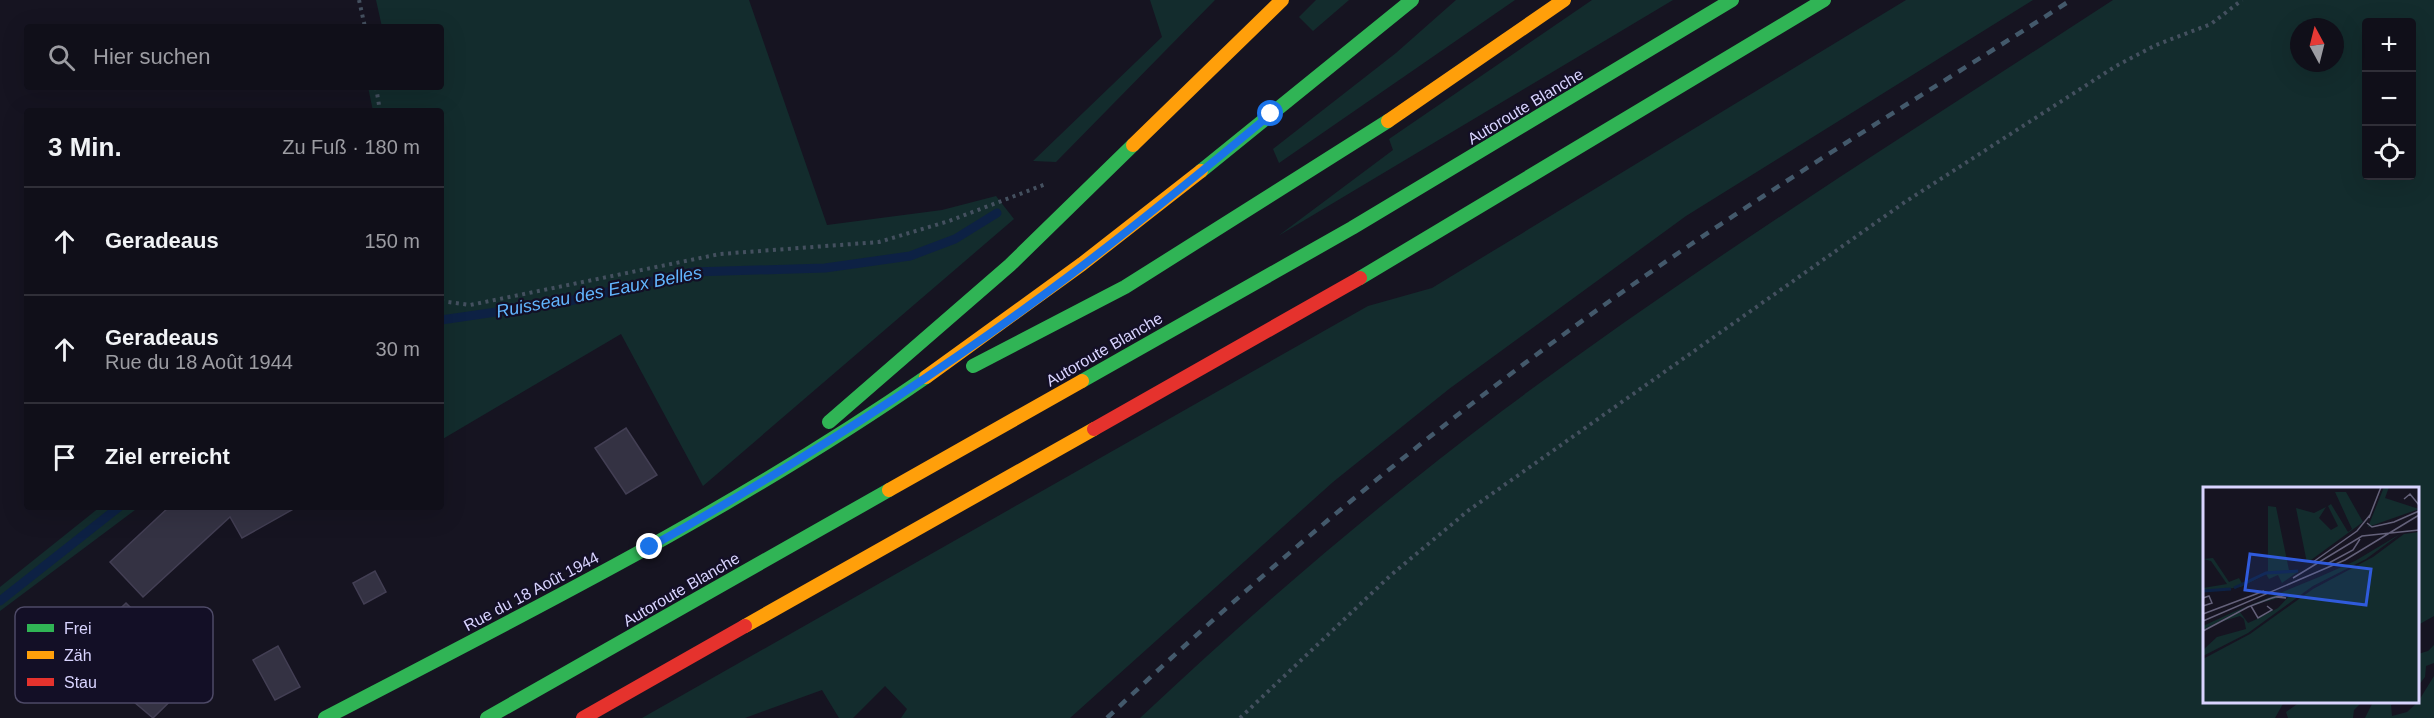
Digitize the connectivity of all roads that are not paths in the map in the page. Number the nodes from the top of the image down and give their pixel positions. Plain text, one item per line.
1 (1282, 0) edge
2 (1412, 0) edge
3 (1564, 0) edge
4 (1732, 0) edge
5 (1824, 0) edge
6 (966, 370) dead end
7 (944, 381) dead end
8 (838, 436) junction
9 (752, 490) junction
10 (325, 718) edge
11 (487, 718) edge
12 (583, 718) edge

1 - 9 main road
2 - 8 main road
3 - 6 main road
4 - 11 main road, Autoroute Blanche
5 - 12 main road
7 - 8 main road
8 - 9 main road
9 - 10 main road, Rue du 18 Août 1944

